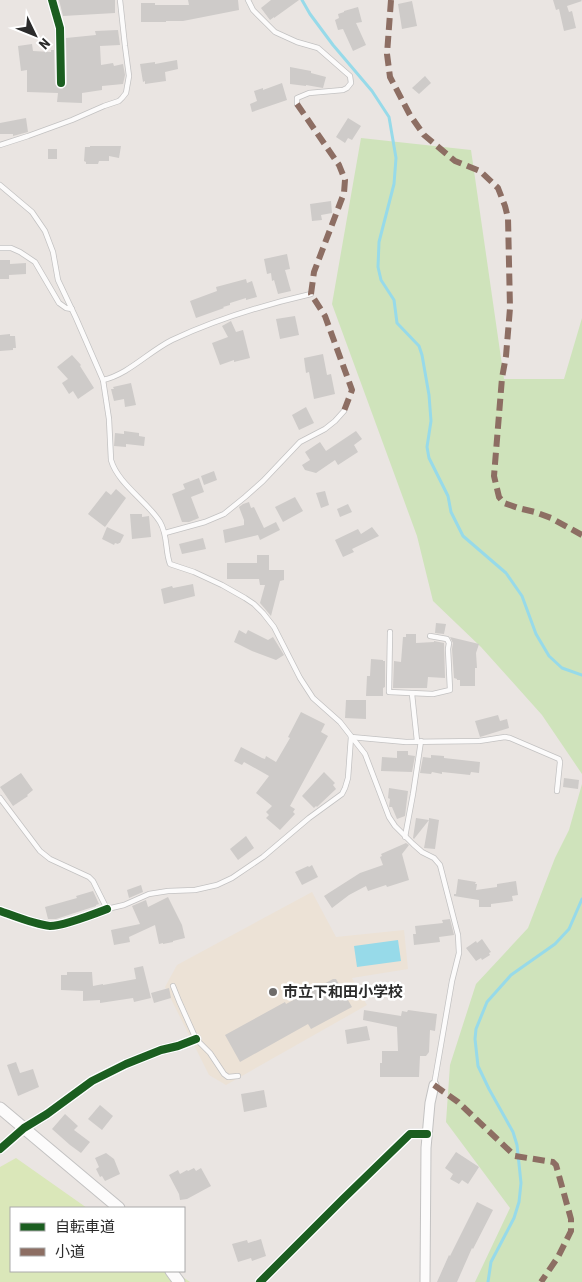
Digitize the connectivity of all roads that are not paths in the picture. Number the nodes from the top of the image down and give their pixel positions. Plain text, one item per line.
1 (52, 0) edge
2 (120, 0) edge
3 (248, 0) edge
4 (60, 83) dead end
5 (297, 104) dead end
6 (0, 145) edge
7 (0, 185) edge
8 (0, 248) edge
9 (311, 294) dead end
10 (72, 309) junction
11 (102, 380) junction
12 (344, 411) dead end
13 (165, 533) junction
14 (390, 632) dead end
15 (430, 636) dead end
16 (412, 694) junction
17 (351, 738) junction
18 (418, 741) junction
19 (557, 791) dead end
20 (0, 798) edge
21 (405, 836) junction
22 (107, 909) junction
23 (0, 911) edge
24 (173, 986) dead end
25 (196, 1039) junction
26 (238, 1076) dead end
27 (434, 1085) joint
28 (0, 1108) edge
29 (24, 1128) junction
30 (427, 1134) junction
31 (0, 1149) edge
32 (118, 1207) edge
33 (260, 1282) edge
34 (425, 1282) edge

1 - 4 street
2 - 6 lane
3 - 5 lane
7 - 10 lane
8 - 10 lane
9 - 11 lane
10 - 11 lane
11 - 13 lane
12 - 13 lane
13 - 17 lane
14 - 16 lane
15 - 16 lane
16 - 18 lane
17 - 18 lane
17 - 21 lane
17 - 22 lane
18 - 19 lane
18 - 21 lane
20 - 22 lane
21 - 27 lane
22 - 23 street
24 - 25 lane
25 - 26 lane
25 - 29 street
27 - 30 street
28 - 29 street
29 - 31 street
29 - 32 street
30 - 33 street
30 - 34 street

